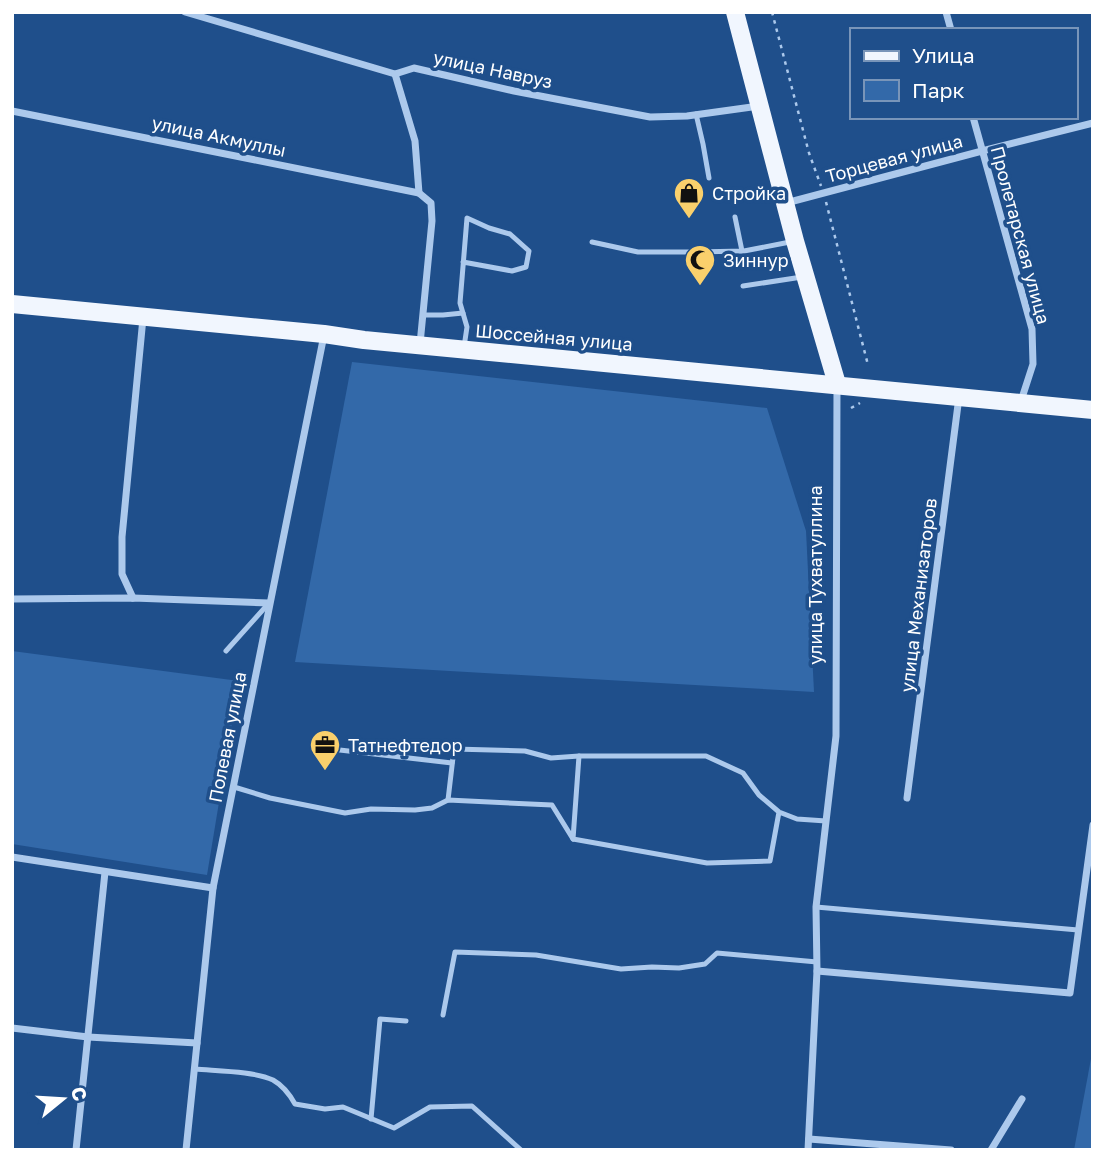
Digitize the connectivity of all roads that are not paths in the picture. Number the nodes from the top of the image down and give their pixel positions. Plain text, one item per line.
1 (185, 12) edge
2 (735, 12) edge
3 (395, 74) junction
4 (760, 106) junction
5 (12, 111) edge
6 (696, 114) junction
7 (974, 119) edge
8 (1093, 123) edge
9 (982, 151) junction
10 (709, 178) dead end
11 (419, 193) junction
12 (786, 204) junction
13 (735, 217) dead end
14 (795, 241) junction
15 (592, 242) dead end
16 (742, 251) junction
17 (464, 262) junction
18 (806, 277) junction
19 (743, 286) dead end
20 (12, 303) edge
21 (463, 313) junction
22 (423, 315) junction
23 (143, 317) junction
24 (324, 334) junction
25 (419, 345) junction
26 (464, 349) junction
27 (837, 384) junction
28 (960, 396) junction
29 (1021, 402) junction
30 (1093, 410) edge
31 (132, 598) junction
32 (12, 599) edge
33 (269, 603) junction
34 (226, 651) dead end
35 (331, 749) dead end
36 (579, 756) junction
37 (452, 763) junction
38 (234, 787) junction
39 (907, 798) dead end
40 (448, 800) junction
41 (779, 812) junction
42 (826, 821) junction
43 (1093, 825) edge
44 (573, 839) junction
45 (12, 857) edge
46 (105, 872) junction
47 (213, 888) junction
48 (816, 907) junction
49 (1078, 930) junction
50 (817, 962) junction
51 (817, 971) junction
52 (443, 1015) dead end
53 (406, 1021) dead end
54 (12, 1028) edge
55 (88, 1037) junction
56 (198, 1043) junction
57 (195, 1069) junction
58 (1022, 1099) dead end
59 (371, 1119) junction
60 (809, 1139) junction
61 (76, 1150) edge
62 (186, 1150) edge
63 (521, 1150) edge
64 (808, 1150) edge
65 (951, 1150) edge
66 (991, 1150) edge

1 - 3 street, улица Навруз
2 - 4 main road, улица Тухватуллина
3 - 6 street, улица Навруз
3 - 11 street
4 - 6 street, улица Навруз
4 - 12 main road, улица Тухватуллина
5 - 11 street, улица Акмуллы
6 - 10 lane
7 - 9 street, Пролетарская улица
8 - 9 street, Торцевая улица
9 - 12 street, Торцевая улица
9 - 29 street, Пролетарская улица
11 - 22 street
12 - 14 main road, улица Тухватуллина
13 - 16 lane
14 - 16 lane
14 - 18 main road, улица Тухватуллина
15 - 16 lane
17 - 17 lane
17 - 21 lane
18 - 19 lane
18 - 27 main road, улица Тухватуллина
20 - 23 main road, Шоссейная улица
21 - 22 lane
21 - 26 lane
22 - 25 street
23 - 24 main road, Шоссейная улица
23 - 31 street
24 - 25 main road, Шоссейная улица
24 - 33 street, Полевая улица
25 - 26 main road, Шоссейная улица
26 - 27 main road, Шоссейная улица
27 - 28 main road, Шоссейная улица
27 - 42 street, улица Тухватуллина
28 - 29 main road, Шоссейная улица
28 - 39 street, улица Механизаторов
29 - 30 main road, Шоссейная улица
31 - 32 street
31 - 33 street
33 - 34 lane
33 - 38 street, Полевая улица
35 - 37 lane
36 - 37 lane
36 - 41 lane
36 - 44 lane
37 - 40 lane
38 - 40 lane
38 - 47 street, Полевая улица
40 - 44 lane
41 - 42 lane
41 - 44 lane
42 - 48 street, улица Тухватуллина
43 - 49 street
45 - 46 street
46 - 47 street
46 - 55 street
47 - 56 street, Полевая улица
48 - 49 lane
48 - 50 street, улица Тухватуллина
49 - 51 street
50 - 51 street, улица Тухватуллина
50 - 52 lane
51 - 60 street, улица Тухватуллина
53 - 59 lane
54 - 55 street
55 - 56 street
55 - 61 street
56 - 57 street, Полевая улица
57 - 59 lane
57 - 62 street, Полевая улица
58 - 66 street
59 - 63 lane
60 - 64 street, улица Тухватуллина
60 - 65 street

